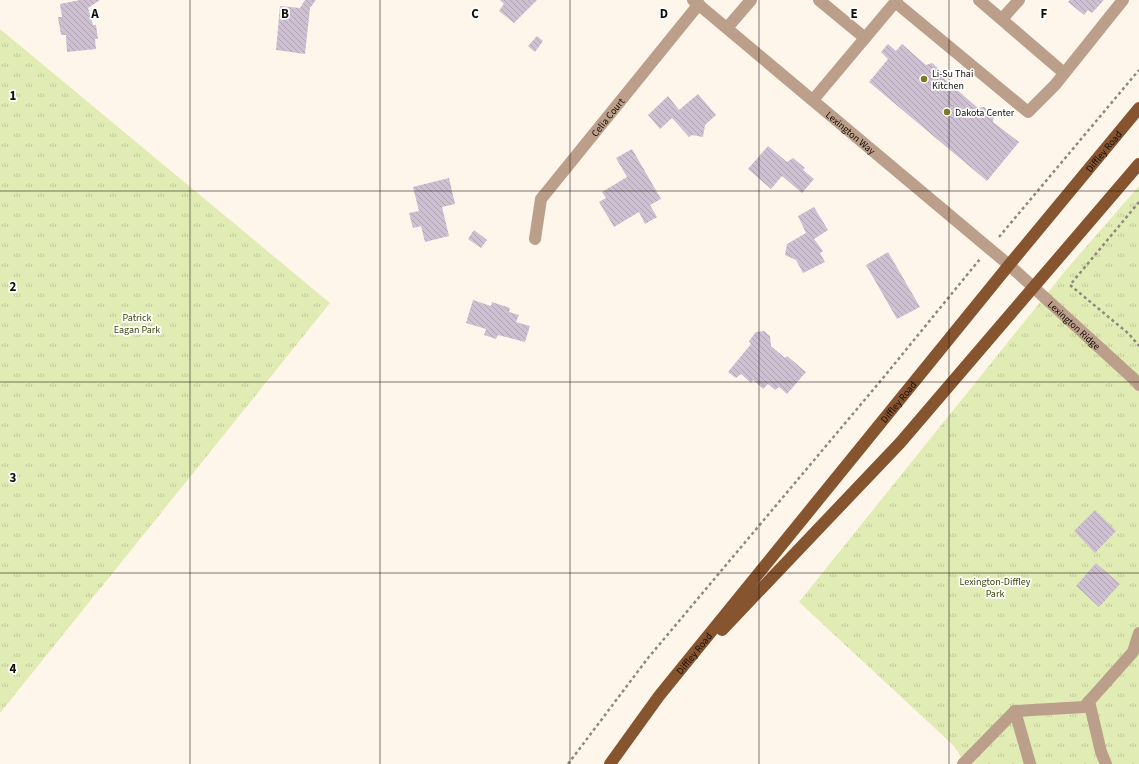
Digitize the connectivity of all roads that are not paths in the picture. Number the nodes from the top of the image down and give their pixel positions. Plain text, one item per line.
1 (751, 0) edge
2 (818, 0) edge
3 (979, 0) edge
4 (1019, 0) edge
5 (1123, 0) edge
6 (896, 1) edge
7 (696, 2) edge
8 (1002, 19) junction
9 (727, 28) junction
10 (865, 38) junction
11 (1064, 73) junction
12 (813, 100) junction
13 (1139, 108) edge
14 (1139, 164) edge
15 (536, 238) dead end
16 (1009, 265) junction
17 (1034, 287) junction
18 (1139, 385) edge
19 (1139, 633) edge
20 (659, 696) junction
21 (1089, 701) junction
22 (1015, 711) junction
23 (610, 764) edge
24 (963, 764) edge
25 (1030, 764) edge
26 (1106, 764) edge

1 - 9 street
2 - 10 street
3 - 8 street
4 - 8 street
5 - 11 street
6 - 10 street
6 - 11 street
7 - 9 street, Lexington Way
7 - 15 street, Celia Court
8 - 11 street
9 - 12 street, Lexington Way
10 - 12 street
12 - 16 street, Lexington Way
13 - 16 main road, Diffley Road
14 - 17 main road, Diffley Road
16 - 17 street, Lexington Ridge
16 - 20 main road, Diffley Road
17 - 18 street, Lexington Ridge
17 - 20 main road, Diffley Road
19 - 21 street
20 - 23 main road, Diffley Road
21 - 22 street
21 - 26 street
22 - 24 street
22 - 25 street

